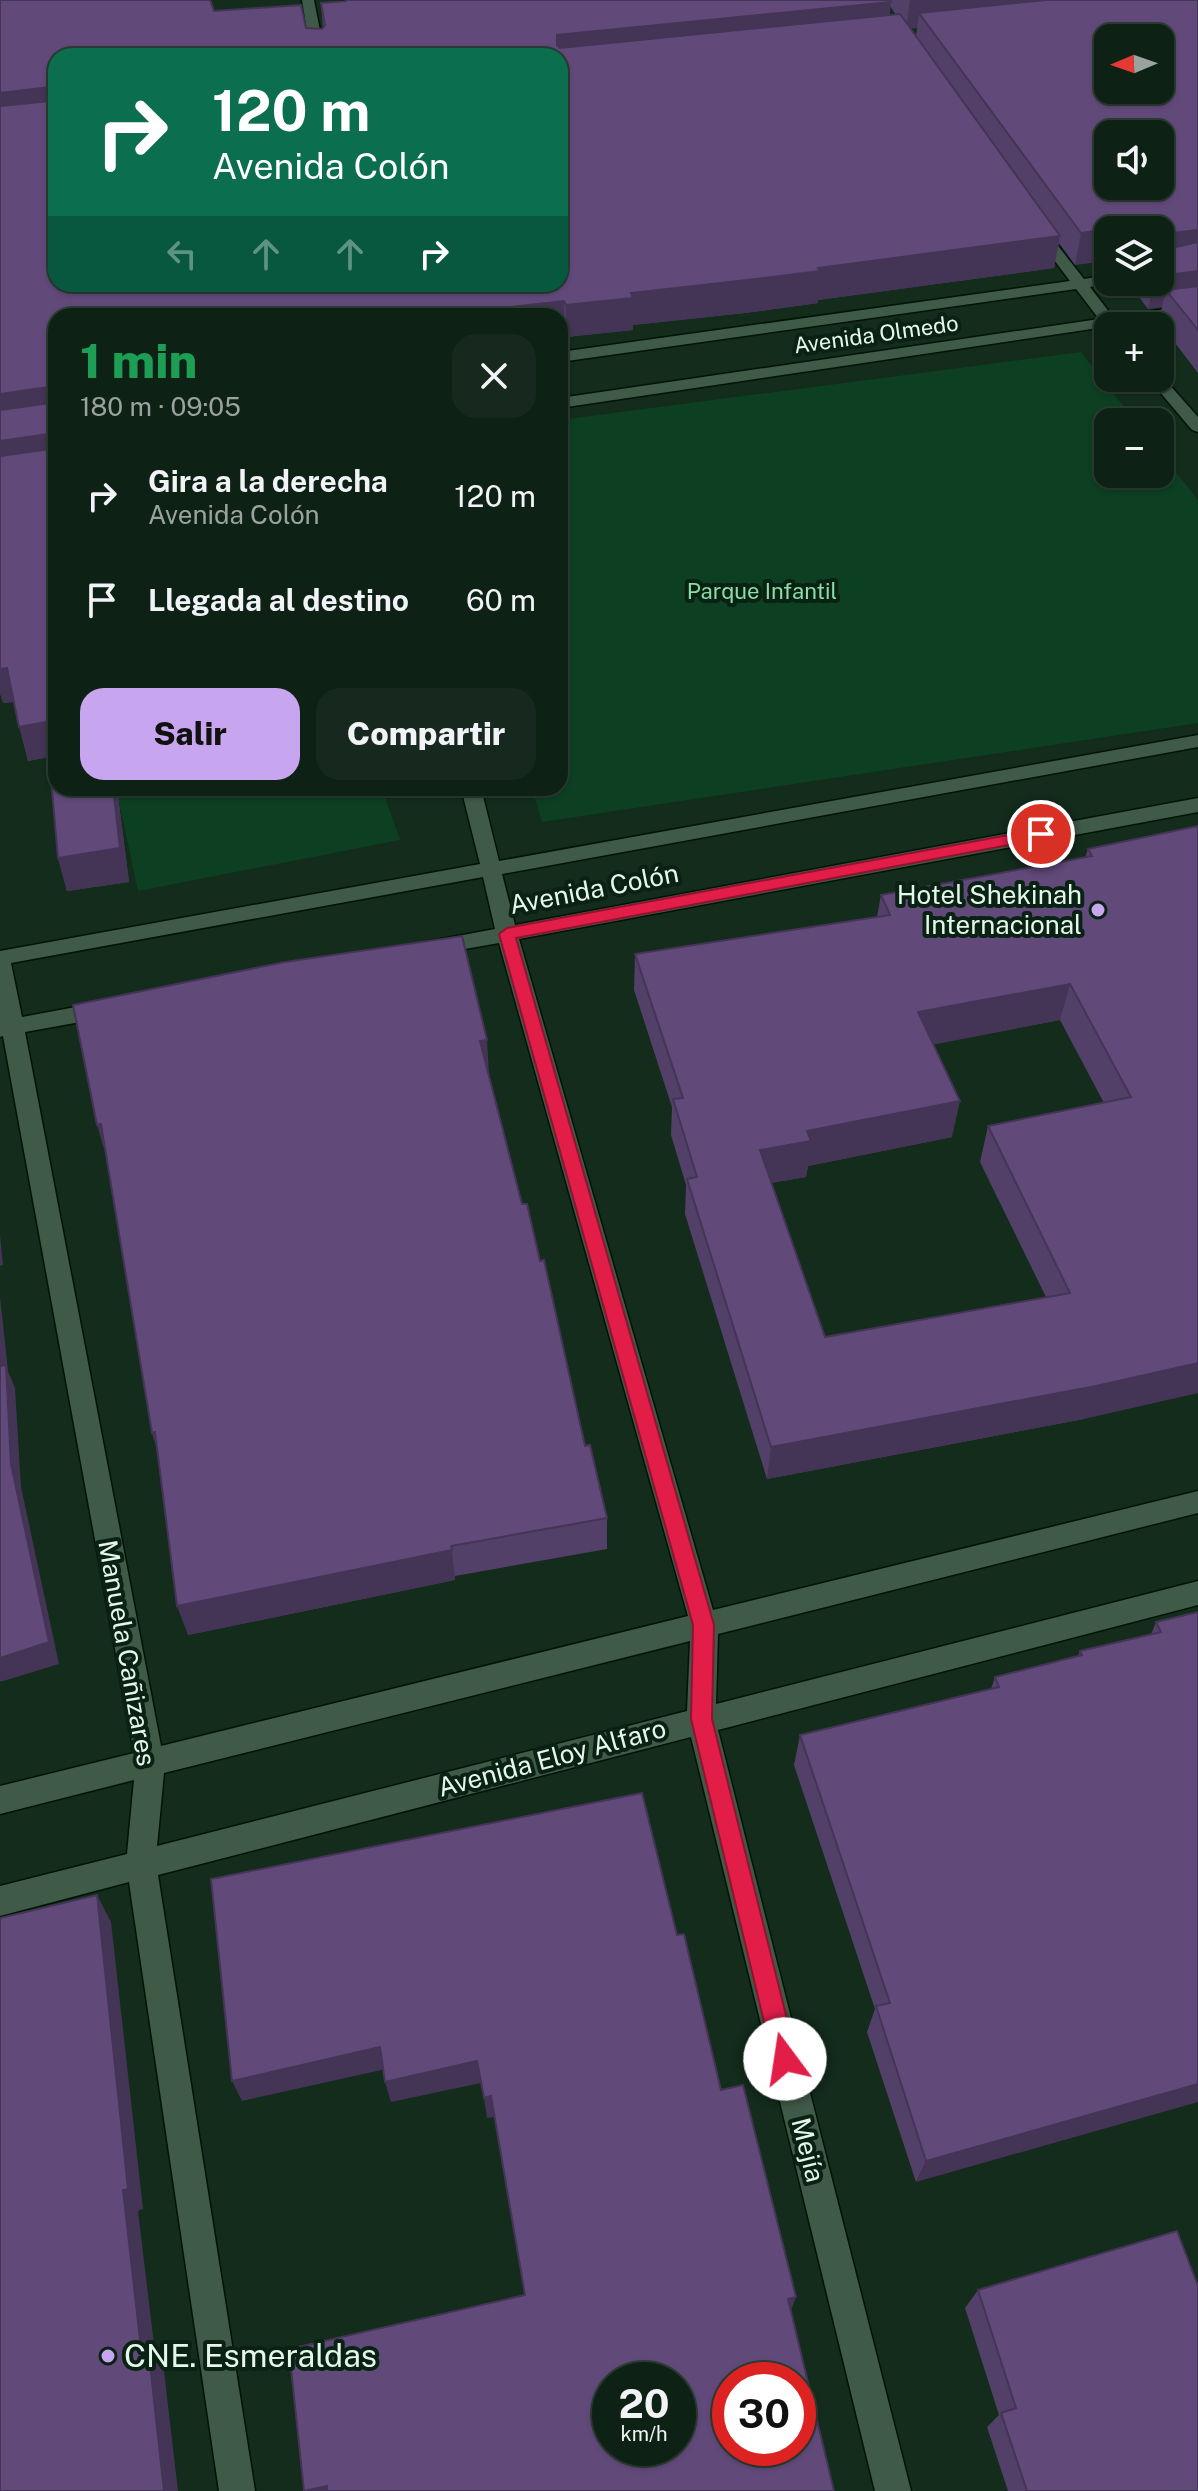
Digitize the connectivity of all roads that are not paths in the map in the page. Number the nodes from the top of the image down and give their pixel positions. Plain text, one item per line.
1 (308, 0) edge
2 (317, 48) edge
3 (1033, 223) edge
4 (1094, 282) edge
5 (1077, 285) junction
6 (1198, 309) edge
7 (1100, 312) edge
8 (1174, 313) edge
9 (1094, 326) edge
10 (568, 356) edge
11 (1168, 392) edge
12 (568, 402) edge
13 (1198, 427) edge
14 (1198, 741) edge
15 (473, 796) edge
16 (1198, 805) edge
17 (491, 869) junction
18 (507, 934) junction
19 (414, 951) edge
20 (0, 959) edge
21 (136, 1003) edge
22 (6, 1028) edge
23 (1198, 1502) edge
24 (1198, 1593) edge
25 (704, 1625) junction
26 (701, 1719) junction
27 (150, 1763) junction
28 (0, 1800) edge
29 (141, 1864) junction
30 (0, 1901) edge
31 (237, 2491) edge
32 (893, 2491) edge

1 - 2 street
3 - 5 street
4 - 5 street, Avenida Olmedo
5 - 7 street
5 - 10 street, Avenida Olmedo
6 - 8 street, Avenida Olmedo
9 - 12 street, Avenida Olmedo
11 - 13 street
14 - 17 street, Avenida Colón
15 - 17 street, Mejía
16 - 18 street, Avenida Colón
17 - 18 street, Mejía
17 - 20 street, Avenida Colón
18 - 19 street, Avenida Colón
18 - 25 street, Mejía
20 - 22 street, Manuela Cañizares
21 - 22 street
22 - 27 street, Manuela Cañizares
23 - 25 street
24 - 26 street, Avenida Eloy Alfaro
25 - 26 street, Mejía
25 - 27 street
26 - 29 street, Avenida Eloy Alfaro
26 - 32 street, Mejía
27 - 28 street
27 - 29 street, Manuela Cañizares
29 - 30 street, Avenida Eloy Alfaro
29 - 31 street, Manuela Cañizares

